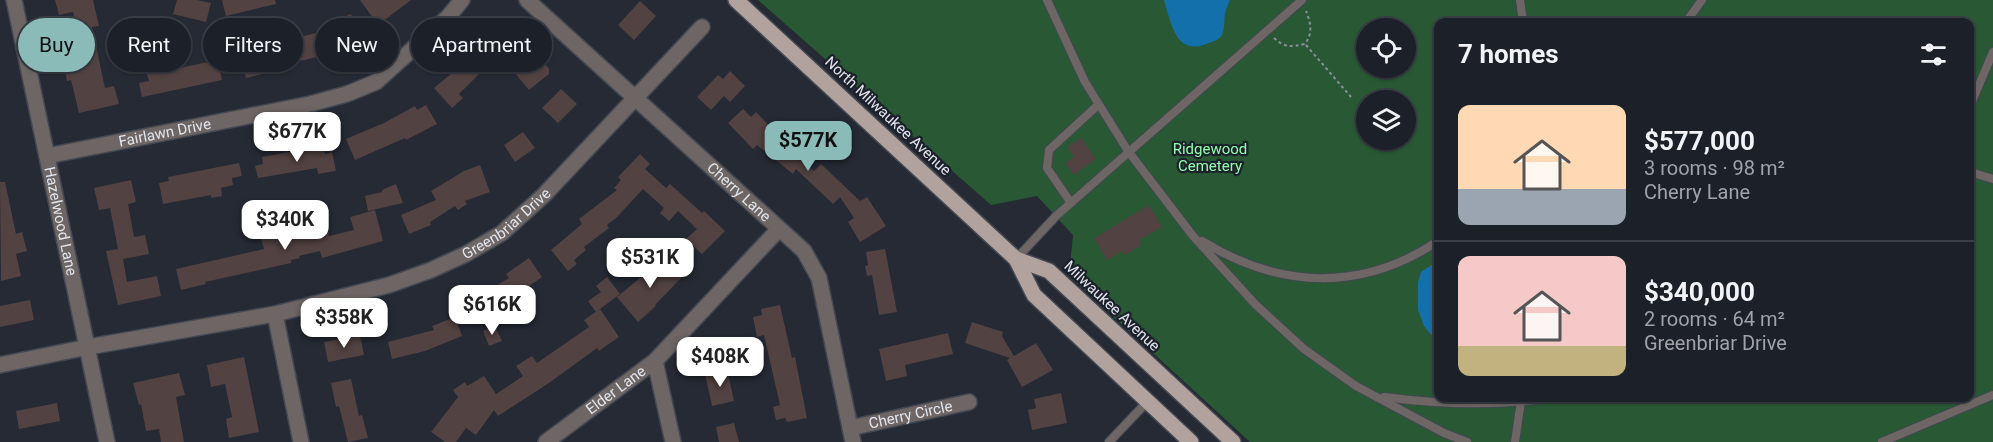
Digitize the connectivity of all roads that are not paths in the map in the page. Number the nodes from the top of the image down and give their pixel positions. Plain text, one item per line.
1 (14, 0) edge
2 (462, 0) edge
3 (527, 0) edge
4 (736, 0) edge
5 (1047, 0) edge
6 (1301, 0) edge
7 (1520, 0) edge
8 (1702, 0) edge
9 (1522, 18) edge
10 (1689, 18) edge
11 (702, 27) dead end
12 (1993, 52) edge
13 (1974, 97) edge
14 (636, 99) junction
15 (1098, 105) junction
16 (1128, 152) junction
17 (47, 156) junction
18 (1974, 173) edge
19 (1993, 179) edge
20 (1071, 203) junction
21 (779, 229) junction
22 (1193, 236) junction
23 (1434, 243) edge
24 (1016, 259) junction
25 (275, 314) junction
26 (88, 347) junction
27 (655, 361) junction
28 (0, 365) edge
29 (1376, 395) junction
30 (1993, 395) edge
31 (969, 402) dead end
32 (1147, 402) junction
33 (1434, 402) edge
34 (1521, 402) edge
35 (851, 435) edge
36 (107, 442) edge
37 (301, 442) edge
38 (546, 442) edge
39 (673, 442) edge
40 (1109, 442) edge
41 (1191, 442) edge
42 (1233, 442) edge
43 (1467, 442) edge
44 (1515, 442) edge
45 (1882, 442) edge

1 - 17 street, Hazelwood Lane
2 - 17 street, Fairlawn Drive
3 - 14 street, Cherry Lane
4 - 24 main road, North Milwaukee Avenue
5 - 15 lane
6 - 16 lane
7 - 9 lane
8 - 10 lane
11 - 14 street, Greenbriar Drive
12 - 13 lane
14 - 21 street, Cherry Lane
14 - 25 street, Greenbriar Drive
15 - 16 lane
15 - 20 lane
16 - 20 lane
16 - 22 lane
17 - 26 street, Hazelwood Lane
18 - 19 lane
20 - 24 lane
21 - 27 street, Elder Lane
21 - 35 street, Cherry Lane
22 - 23 lane
22 - 29 lane
24 - 32 main road
24 - 42 main road, Milwaukee Avenue
25 - 26 street, Greenbriar Drive
25 - 37 street
26 - 28 street, Greenbriar Drive
26 - 36 street, Hazelwood Lane
27 - 38 street, Elder Lane
27 - 39 street
29 - 33 lane
29 - 43 lane
30 - 45 lane
31 - 35 street, Cherry Circle
32 - 40 lane
32 - 41 main road
34 - 44 lane

